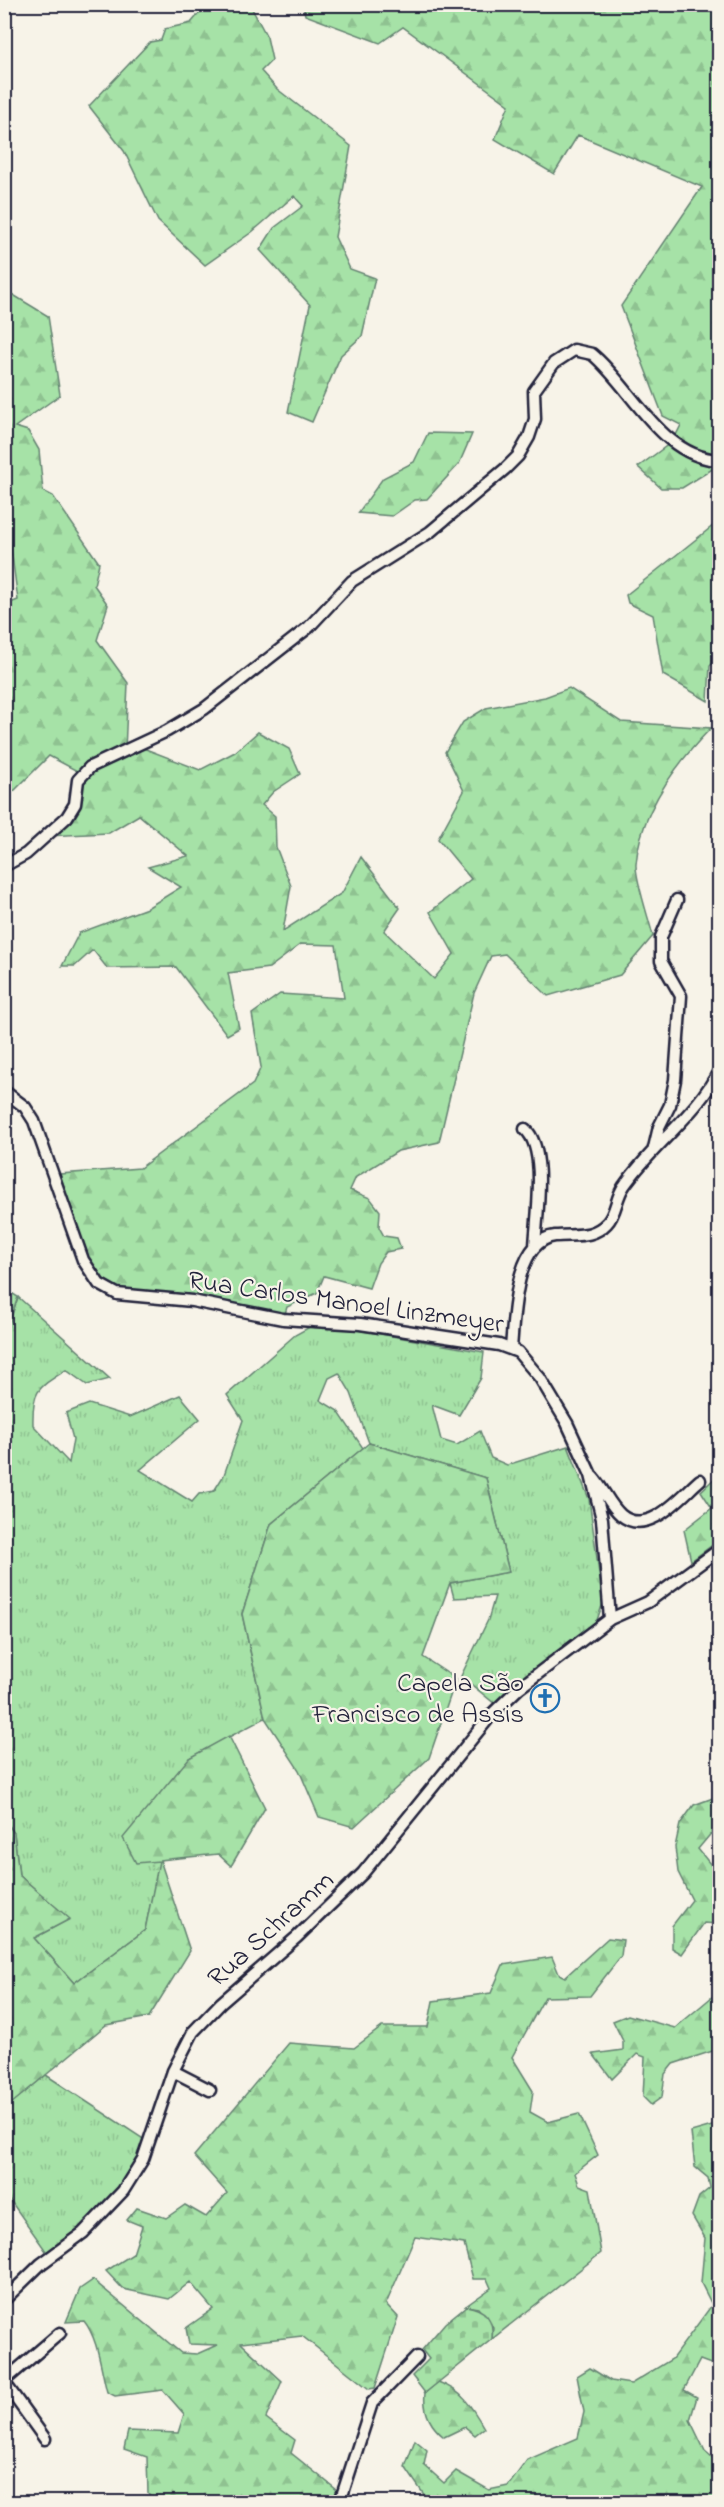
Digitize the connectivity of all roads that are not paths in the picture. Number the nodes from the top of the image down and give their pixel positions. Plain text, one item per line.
1 (720, 460) edge
2 (4, 866) edge
3 (677, 900) dead end
4 (720, 1069) edge
5 (4, 1091) edge
6 (525, 1129) dead end
7 (654, 1148) junction
8 (535, 1247) junction
9 (511, 1348) junction
10 (591, 1475) junction
11 (700, 1480) dead end
12 (720, 1549) edge
13 (610, 1619) junction
14 (173, 2071) junction
15 (210, 2090) dead end
16 (4, 2300) edge
17 (60, 2332) dead end
18 (417, 2357) dead end
19 (4, 2381) edge
20 (45, 2439) dead end
21 (340, 2502) edge

1 - 2 street
3 - 7 street
4 - 7 street
5 - 9 street, Rua Carlos Manoel Linzmeyer
6 - 8 street
7 - 8 street
8 - 9 street
9 - 10 street, Rua Carlos Manoel Linzmeyer
10 - 11 street
10 - 13 street, Rua Carlos Manoel Linzmeyer
12 - 13 street, Rua Schramm
13 - 14 street, Rua Schramm
14 - 15 street
14 - 16 street, Rua Schramm
17 - 19 street
18 - 21 street
19 - 20 street

